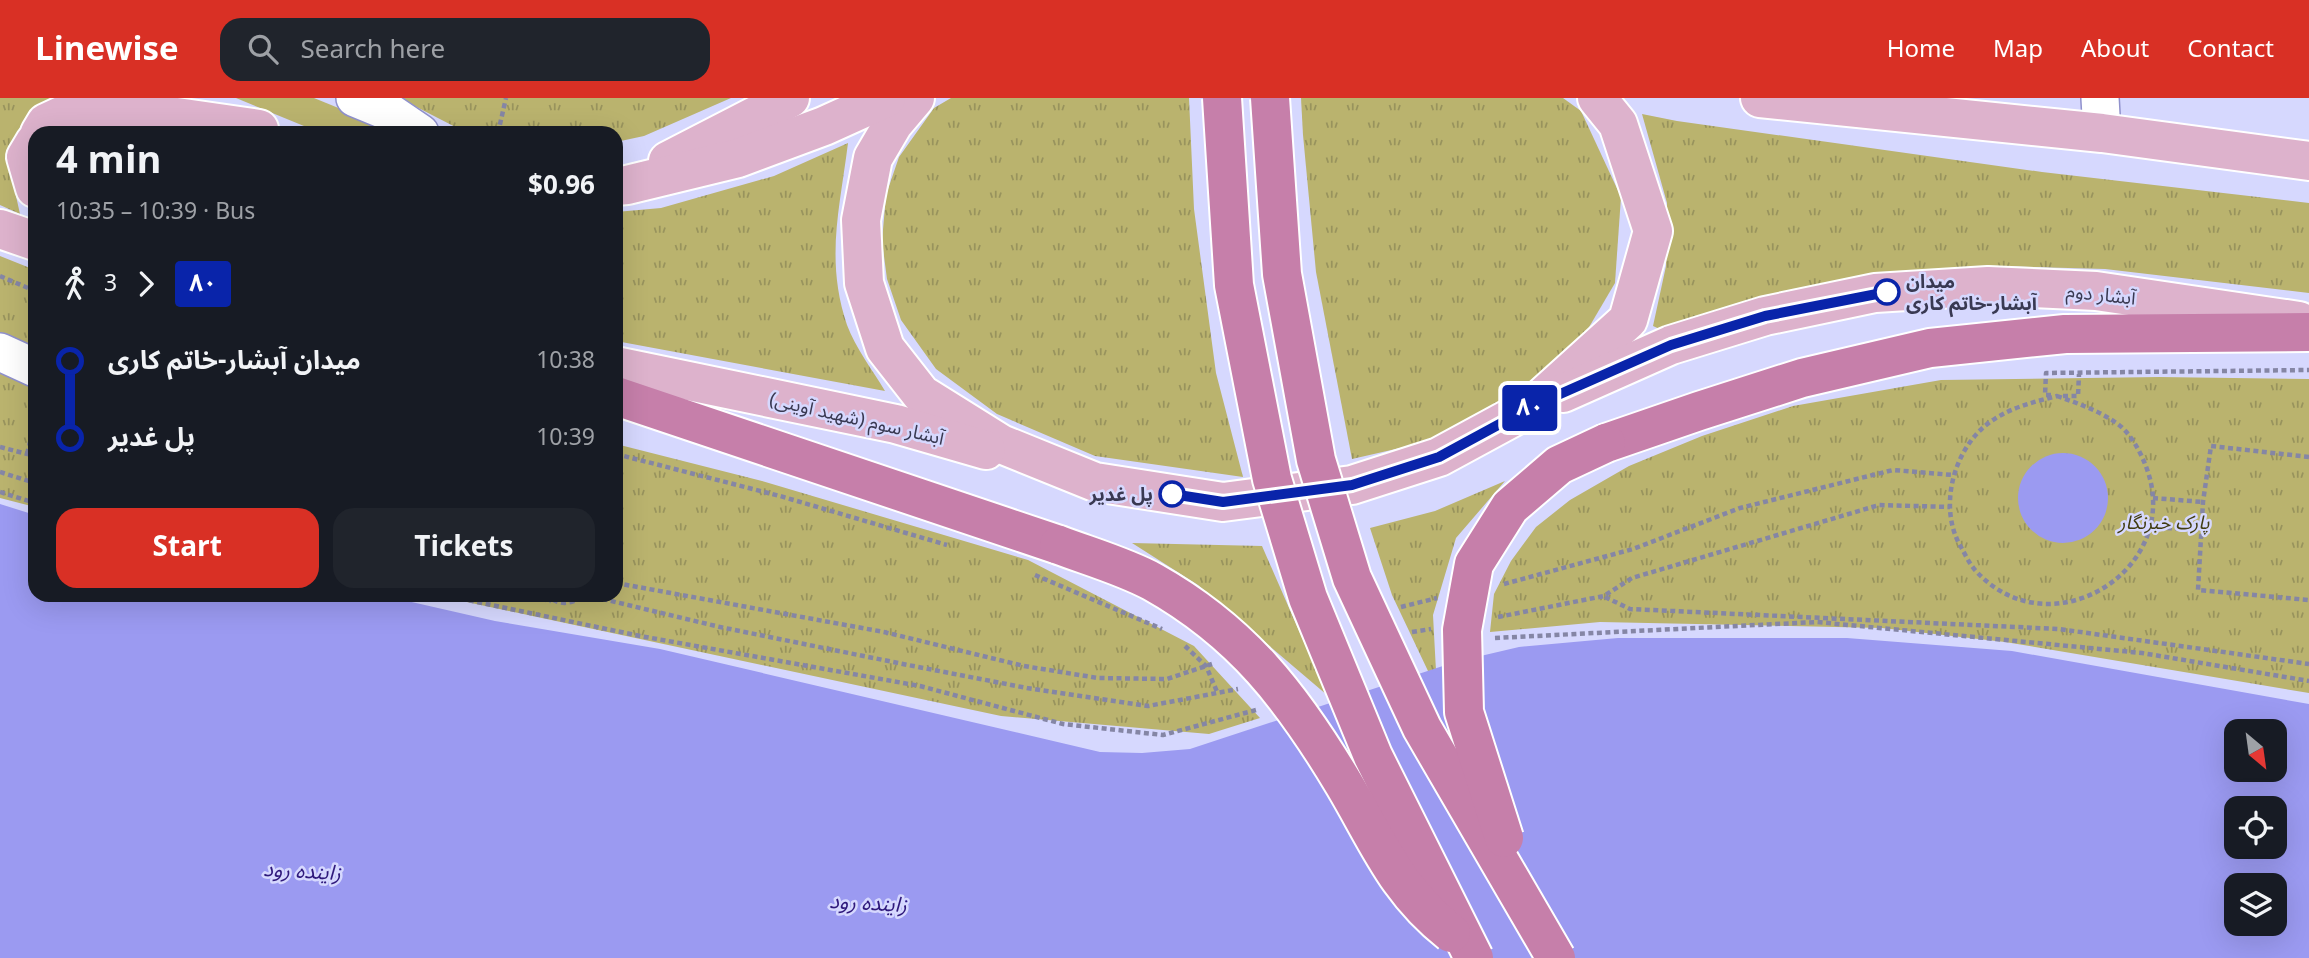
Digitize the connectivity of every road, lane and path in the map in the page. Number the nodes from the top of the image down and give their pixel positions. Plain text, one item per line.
1 (193, 98) edge
2 (355, 98) edge
3 (506, 98) edge
4 (790, 98) edge
5 (886, 98) edge
6 (915, 98) edge
7 (1222, 98) edge
8 (1270, 98) edge
9 (1597, 98) edge
10 (1760, 98) edge
11 (2101, 115) edge
12 (44, 126) edge
13 (233, 126) edge
14 (255, 126) edge
15 (409, 126) edge
16 (500, 126) edge
17 (2309, 161) edge
18 (623, 185) edge
19 (623, 186) edge
20 (0, 229) edge
21 (28, 239) edge
22 (0, 276) edge
23 (28, 287) edge
24 (2309, 323) edge
25 (2309, 332) edge
26 (0, 352) edge
27 (28, 366) edge
28 (623, 367) edge
29 (2309, 370) edge
30 (2079, 374) junction
31 (2057, 396) junction
32 (623, 398) edge
33 (1533, 406) junction
34 (0, 447) edge
35 (28, 450) edge
36 (27, 454) joint
37 (623, 456) edge
38 (2309, 457) edge
39 (0, 472) edge
40 (1953, 475) junction
41 (28, 481) edge
42 (1095, 482) junction
43 (0, 492) edge
44 (2153, 498) junction
45 (28, 501) edge
46 (2203, 502) junction
47 (1950, 507) junction
48 (2150, 527) junction
49 (2200, 530) junction
50 (954, 547) dead end
51 (1032, 574) dead end
52 (623, 584) edge
53 (1498, 586) dead end
54 (1445, 596) dead end
55 (1604, 596) junction
56 (2309, 600) edge
57 (477, 602) edge
58 (556, 602) edge
59 (571, 602) edge
60 (614, 602) edge
61 (561, 603) joint
62 (1393, 609) dead end
63 (1497, 617) dead end
64 (1443, 626) dead end
65 (1173, 634) dead end
66 (1402, 634) dead end
67 (1492, 639) dead end
68 (1181, 642) dead end
69 (1218, 663) dead end
70 (2309, 664) edge
71 (1206, 666) junction
72 (2309, 681) edge
73 (1238, 689) dead end
74 (1218, 694) junction
75 (1256, 710) dead end
76 (1526, 907) junction
77 (1470, 951) edge
78 (1556, 958) edge
79 (1563, 958) edge

1 - 14 main road
2 - 15 street
3 - 16 path
4 - 18 main road
5 - 19 main road
6 - 42 main road
7 - 77 highway, bridge
8 - 76 highway, bridge
9 - 33 main road
10 - 11 main road
11 - 17 main road
12 - 13 main road
20 - 21 main road
22 - 23 path
24 - 33 main road, آبشار دوم
25 - 76 highway, bridge
26 - 27 street
28 - 42 main road, آبشار سوم (شهید آوینی)
29 - 30 path
30 - 31 path
30 - 31 path
31 - 40 path
31 - 44 path
32 - 77 highway, bridge
33 - 42 main road
34 - 36 path
35 - 36 path
37 - 50 path
38 - 46 path
39 - 41 path
40 - 47 path
40 - 53 path
43 - 45 path
44 - 46 path
44 - 48 path
46 - 49 path
47 - 48 path
47 - 55 path
48 - 49 path
49 - 56 path
51 - 65 path
52 - 71 path
54 - 62 path
55 - 63 path
55 - 70 path
57 - 75 path
58 - 61 path
59 - 61 path
60 - 74 path
64 - 66 path
67 - 72 path
68 - 71 path
69 - 71 path
71 - 74 path
73 - 74 path
76 - 78 highway, bridge
76 - 79 highway, bridge

